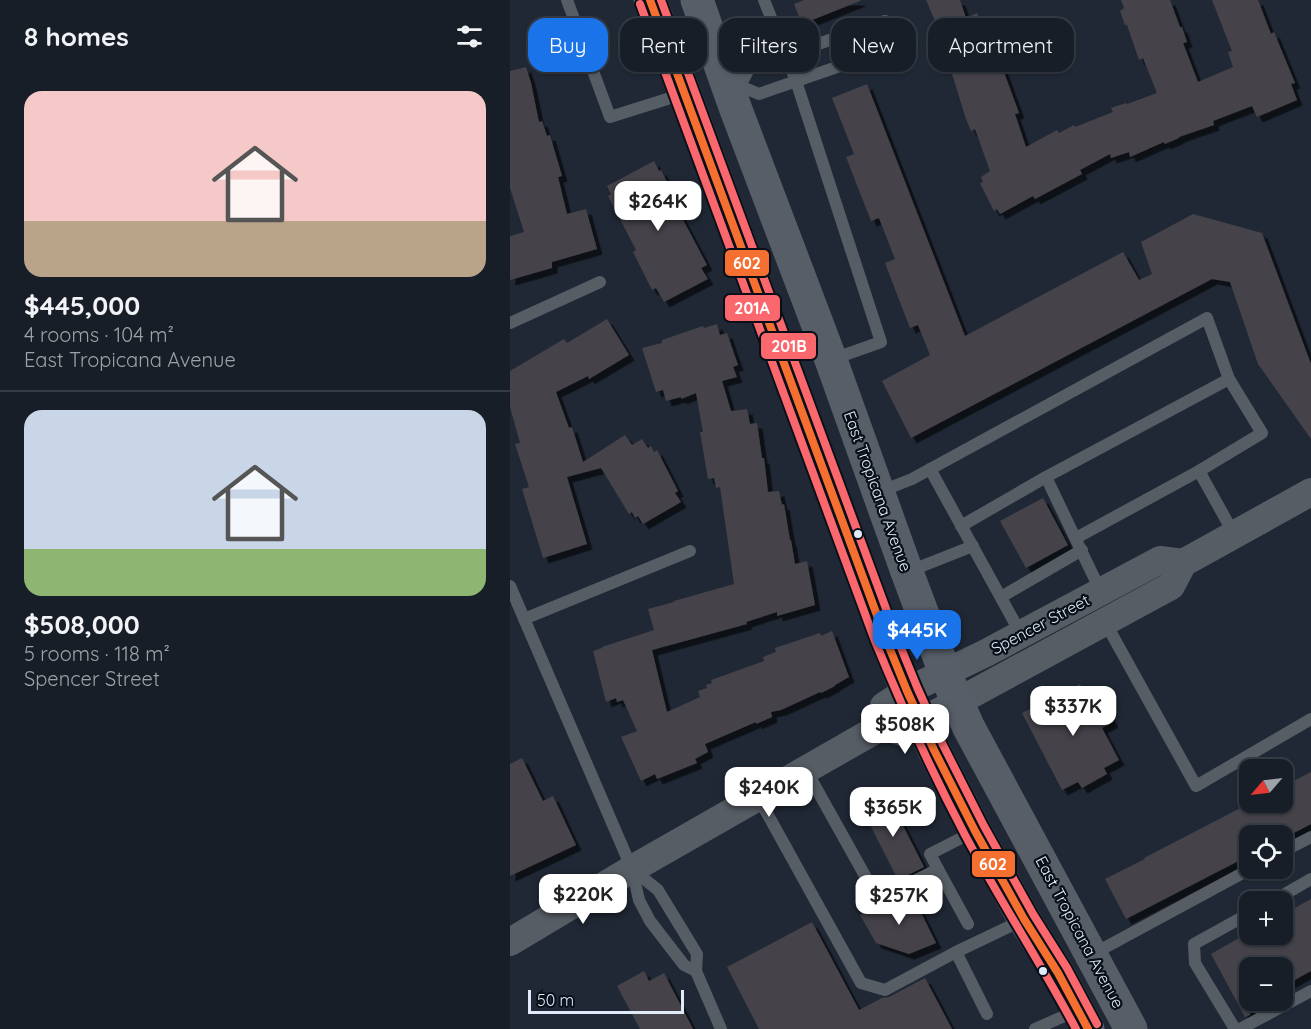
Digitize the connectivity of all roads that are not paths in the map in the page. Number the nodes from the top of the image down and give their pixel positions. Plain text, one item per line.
1 (567, 0) edge
2 (650, 0) edge
3 (670, 0) edge
4 (697, 0) edge
5 (764, 0) edge
6 (771, 18) edge
7 (831, 69) edge
8 (747, 72) edge
9 (793, 72) edge
10 (796, 81) junction
11 (684, 94) junction
12 (735, 94) junction
13 (784, 238) junction
14 (600, 282) dead end
15 (510, 323) edge
16 (831, 360) junction
17 (1229, 379) junction
18 (930, 469) junction
19 (1199, 471) junction
20 (1046, 477) junction
21 (878, 492) junction
22 (1311, 492) edge
23 (961, 526) junction
24 (1234, 534) junction
25 (1076, 538) junction
26 (973, 546) junction
27 (1082, 550) junction
28 (690, 551) dead end
29 (1183, 563) junction
30 (907, 572) junction
31 (510, 586) edge
32 (1101, 592) junction
33 (1001, 597) junction
34 (524, 619) junction
35 (1105, 622) junction
36 (1021, 634) junction
37 (952, 688) junction
38 (907, 691) junction
39 (1311, 719) edge
40 (920, 721) junction
41 (883, 726) junction
42 (806, 770) junction
43 (758, 797) junction
44 (975, 831) junction
45 (1311, 837) edge
46 (1293, 846) edge
47 (632, 869) junction
48 (938, 869) junction
49 (1239, 875) edge
50 (1311, 879) edge
51 (1290, 891) edge
52 (1239, 919) edge
53 (1024, 920) junction
54 (969, 924) dead end
55 (683, 930) junction
56 (510, 942) edge
57 (666, 942) junction
58 (956, 952) junction
59 (1092, 955) junction
60 (696, 971) junction
61 (1311, 991) edge
62 (987, 1014) dead end
63 (1082, 1020) edge
64 (721, 1029) edge
65 (1035, 1029) edge
66 (1131, 1029) edge
67 (1235, 1029) edge
68 (1240, 1029) edge

1 - 11 lane
2 - 11 main road
3 - 12 main road
4 - 12 main road, East Tropicana Avenue
5 - 6 lane
7 - 10 lane
8 - 12 lane
9 - 10 lane
10 - 12 lane
10 - 16 lane
11 - 13 main road
11 - 38 main road
12 - 13 main road, East Tropicana Avenue
13 - 16 main road, East Tropicana Avenue
14 - 15 lane
16 - 21 main road, East Tropicana Avenue
17 - 18 lane
17 - 19 lane
17 - 20 lane
18 - 21 lane
18 - 23 lane
19 - 24 lane
19 - 25 lane
20 - 23 lane
20 - 25 lane
21 - 30 main road, East Tropicana Avenue
22 - 24 street, Spencer Street
23 - 26 lane
24 - 29 street, Spencer Street
25 - 27 lane
26 - 30 lane
26 - 33 lane
27 - 32 lane
27 - 33 lane
28 - 34 lane
29 - 32 street, Spencer Street
29 - 35 street, Spencer Street
30 - 37 main road, East Tropicana Avenue
31 - 34 lane
32 - 36 street, Spencer Street
33 - 36 lane
34 - 47 lane
35 - 37 street, Spencer Street
35 - 39 lane
36 - 37 street, Spencer Street
37 - 38 street, Spencer Street
37 - 40 street, Spencer Street
37 - 59 main road, East Tropicana Avenue
38 - 40 main road
38 - 41 street, Spencer Street
40 - 41 street, Spencer Street
40 - 44 main road
41 - 42 street
42 - 43 street
42 - 48 lane
43 - 47 street
43 - 58 lane
44 - 48 lane
44 - 53 main road
45 - 46 lane
47 - 55 lane
47 - 56 street
47 - 57 lane
48 - 54 lane
49 - 59 lane
50 - 51 lane
52 - 67 lane
53 - 58 lane
53 - 63 main road
55 - 57 lane
55 - 60 lane
57 - 60 lane
58 - 62 lane
59 - 66 main road, East Tropicana Avenue
60 - 64 lane
61 - 68 lane
63 - 65 lane

